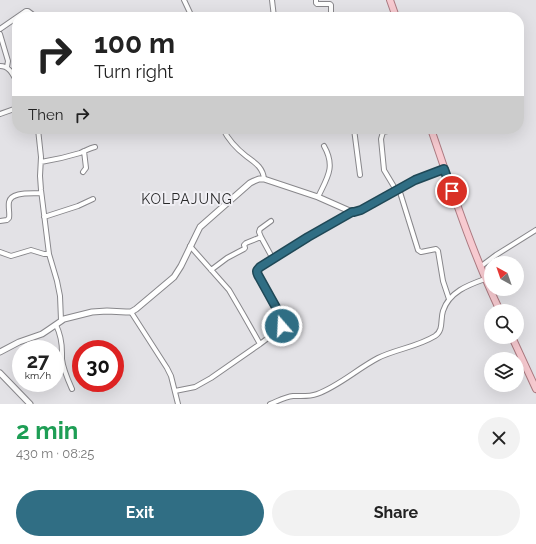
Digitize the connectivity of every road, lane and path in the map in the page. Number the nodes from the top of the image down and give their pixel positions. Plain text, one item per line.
1 (184, 0) edge
2 (272, 0) edge
3 (316, 0) edge
4 (390, 0) edge
5 (190, 12) edge
6 (273, 12) edge
7 (331, 12) edge
8 (394, 12) edge
9 (12, 21) edge
10 (0, 30) edge
11 (0, 34) edge
12 (0, 66) edge
13 (7, 67) junction
14 (12, 73) edge
15 (12, 110) edge
16 (0, 114) edge
17 (39, 134) edge
18 (226, 134) edge
19 (355, 134) edge
20 (382, 134) edge
21 (433, 134) edge
22 (324, 146) dead end
23 (95, 147) dead end
24 (84, 151) junction
25 (41, 162) junction
26 (444, 169) junction
27 (83, 172) dead end
28 (360, 175) dead end
29 (264, 179) junction
30 (397, 189) junction
31 (41, 193) junction
32 (318, 197) junction
33 (93, 199) dead end
34 (352, 212) junction
35 (44, 217) junction
36 (0, 221) edge
37 (271, 221) dead end
38 (536, 230) edge
39 (261, 237) junction
40 (190, 246) junction
41 (0, 252) edge
42 (49, 254) junction
43 (273, 259) junction
44 (480, 268) junction
45 (211, 270) junction
46 (484, 277) edge
47 (484, 279) edge
48 (449, 299) junction
49 (132, 312) junction
50 (61, 320) junction
51 (56, 325) junction
52 (260, 344) junction
53 (515, 344) edge
54 (0, 352) edge
55 (0, 373) edge
56 (536, 387) edge
57 (72, 390) dead end
58 (175, 391) junction
59 (30, 404) edge
60 (178, 404) edge
61 (270, 404) edge

1 - 5 street
2 - 6 street
3 - 7 street
4 - 8 main road
9 - 10 street
11 - 13 street
12 - 13 street
13 - 14 street
15 - 16 street
17 - 25 street
18 - 29 street
19 - 28 street
20 - 30 street
21 - 26 main road
22 - 32 street
23 - 24 street
24 - 25 street
24 - 27 street
25 - 31 street
26 - 30 street
26 - 44 main road
29 - 32 street
29 - 40 street
30 - 34 street
30 - 48 street
31 - 35 street
31 - 36 street
32 - 34 street
33 - 35 street
34 - 43 street
35 - 42 street
37 - 39 street
38 - 44 street
39 - 43 street
39 - 45 street
40 - 45 street
40 - 49 street
41 - 42 street
42 - 50 street
43 - 52 street
44 - 46 main road
45 - 52 street
47 - 48 street
48 - 61 street
49 - 50 street
49 - 58 street
50 - 51 street
51 - 54 street
51 - 57 street
52 - 58 street
53 - 56 main road
55 - 59 street
58 - 60 street

